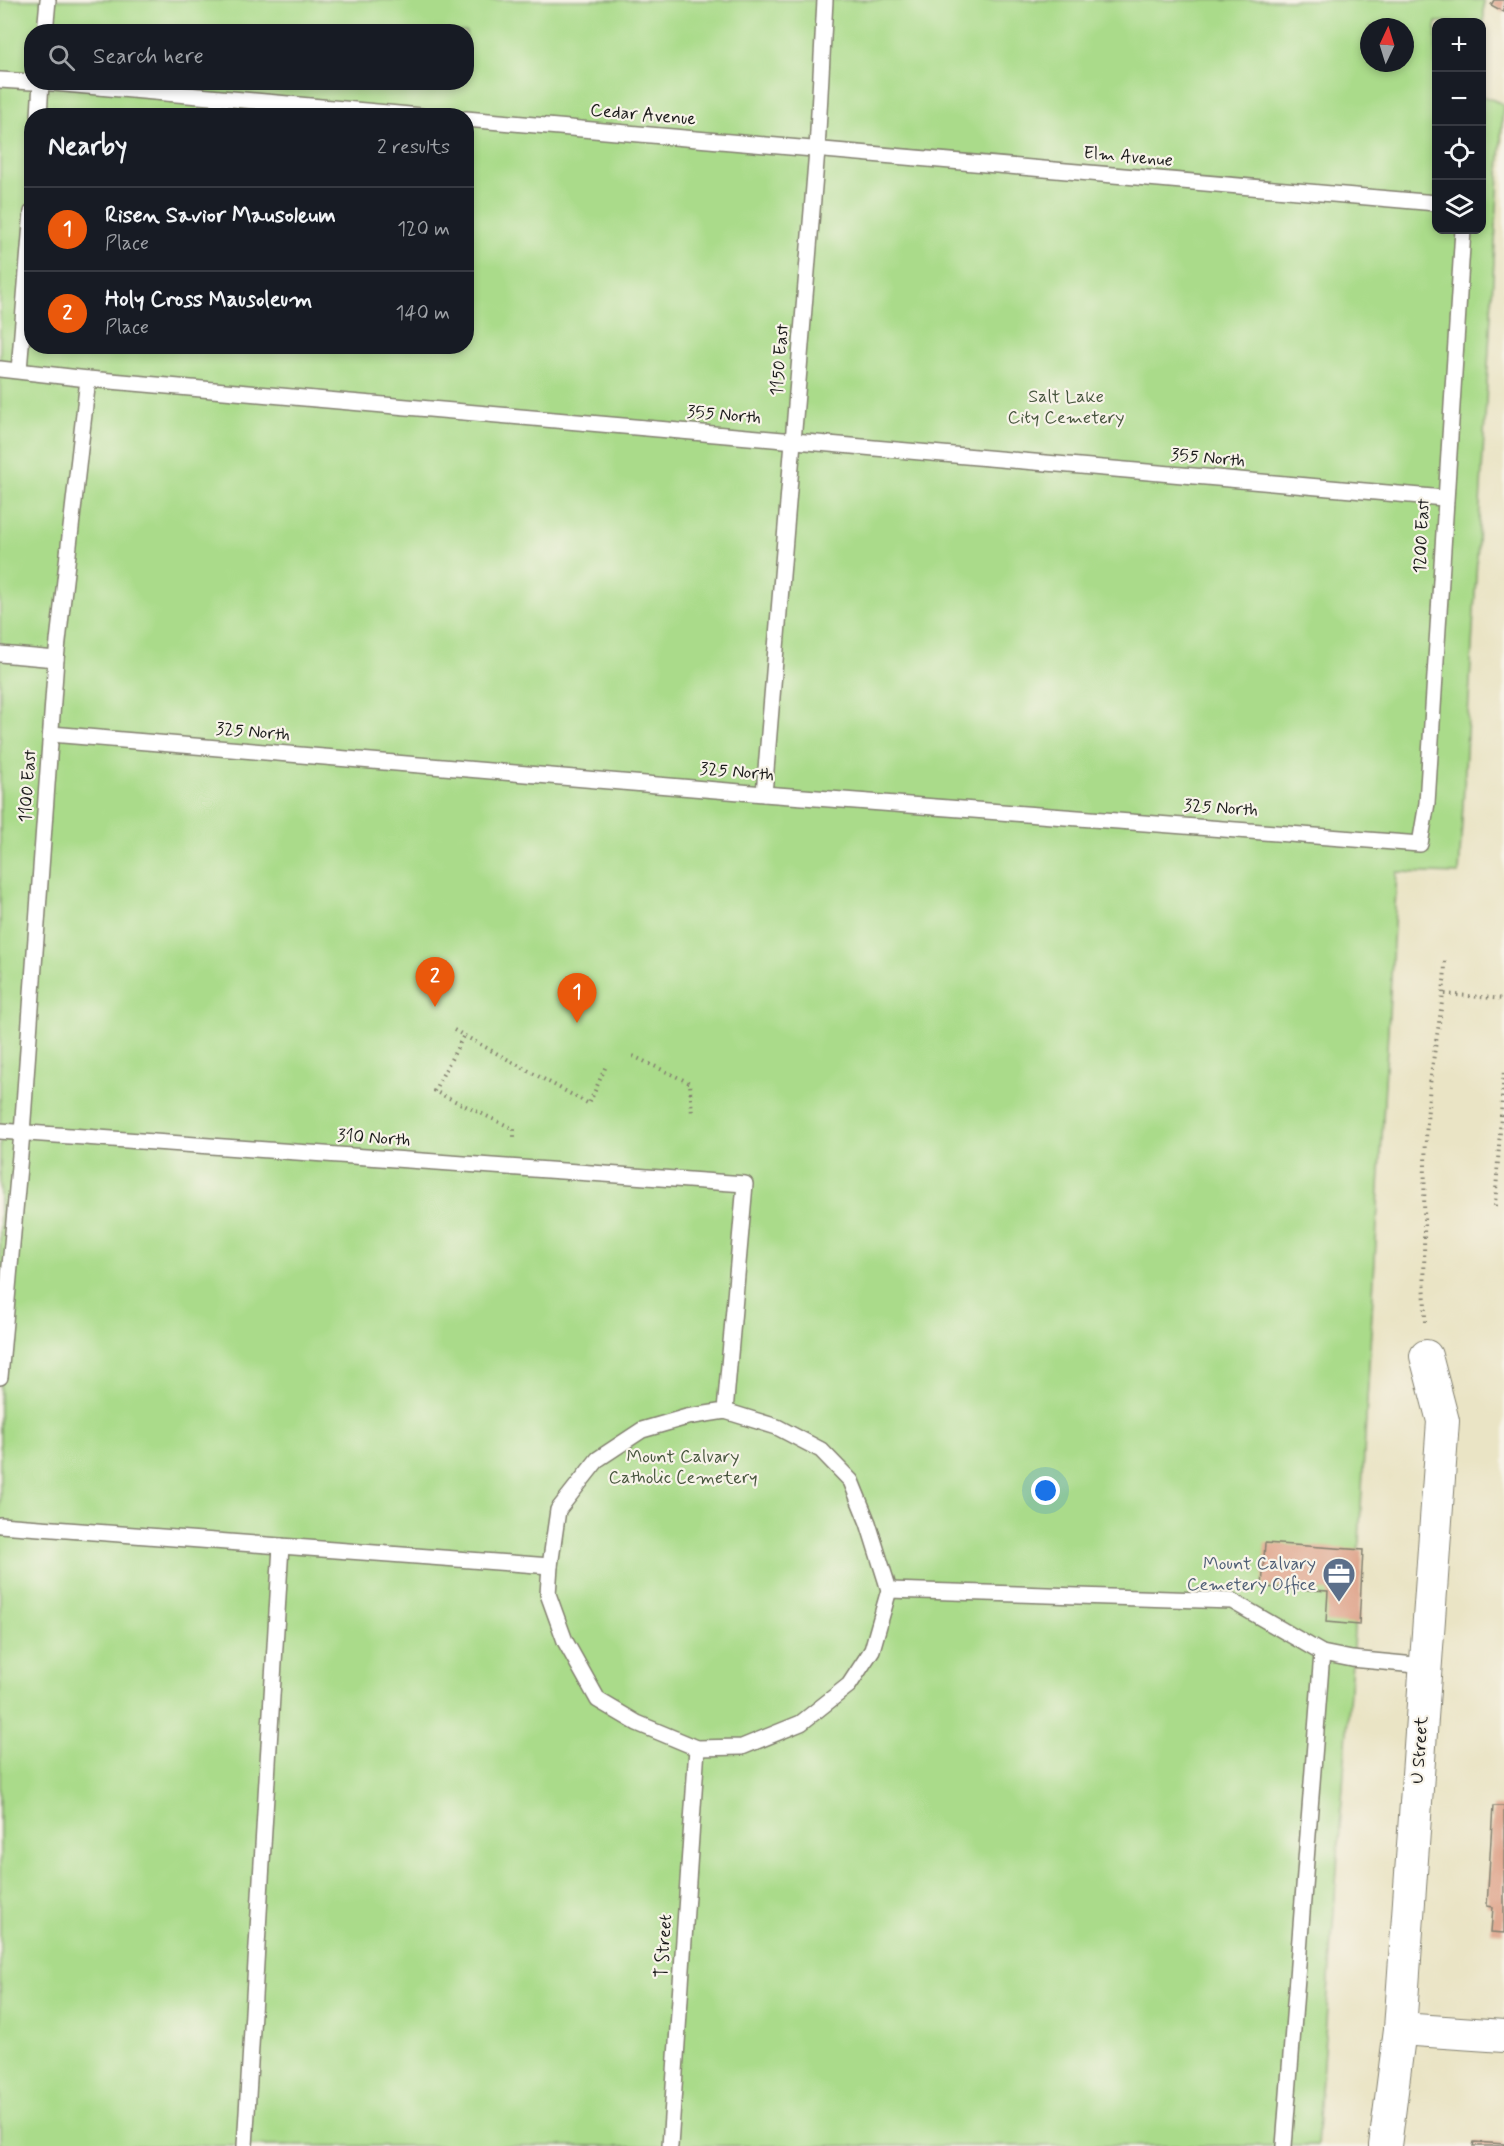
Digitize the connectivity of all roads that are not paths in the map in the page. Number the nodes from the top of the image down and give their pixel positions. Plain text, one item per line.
1 (48, 0) edge
2 (825, 0) edge
3 (46, 24) edge
4 (0, 80) edge
5 (24, 82) edge
6 (41, 90) edge
7 (131, 90) edge
8 (40, 108) edge
9 (332, 108) edge
10 (474, 120) edge
11 (817, 150) junction
12 (1432, 203) edge
13 (1463, 234) edge
14 (24, 309) edge
15 (0, 369) edge
16 (19, 370) junction
17 (88, 379) junction
18 (793, 441) junction
19 (1444, 498) junction
20 (0, 654) edge
21 (56, 659) junction
22 (51, 734) junction
23 (764, 794) junction
24 (1420, 844) joint
25 (0, 1131) edge
26 (22, 1133) junction
27 (1426, 1356) road end
28 (0, 1376) edge
29 (725, 1411) junction
30 (0, 1525) edge
31 (281, 1546) junction
32 (550, 1566) junction
33 (889, 1590) junction
34 (1322, 1653) junction
35 (1426, 1666) junction
36 (697, 1748) junction
37 (1401, 2029) junction
38 (1504, 2036) edge
39 (244, 2146) edge
40 (670, 2146) edge
41 (1284, 2146) edge
42 (1385, 2146) edge

1 - 3 lane
2 - 11 lane, 1150 East
4 - 5 lane
6 - 8 lane
7 - 9 lane
10 - 11 lane, Cedar Avenue
11 - 12 lane, Elm Avenue
11 - 18 lane, 1150 East
13 - 19 lane, 1200 East
14 - 16 lane
15 - 16 lane, 355 North
16 - 17 lane, 355 North
17 - 18 lane, 355 North
17 - 21 lane, 1100 East
18 - 19 lane, 355 North
18 - 23 lane, 1150 East
19 - 24 lane, 1200 East
20 - 21 lane
21 - 22 lane, 1100 East
22 - 23 lane, 325 North
22 - 26 lane, 1100 East
23 - 24 lane, 325 North
25 - 26 lane, 310 North
26 - 28 lane, 1100 East
26 - 29 lane, 310 North
27 - 35 street, U Street
29 - 32 lane
29 - 33 lane
30 - 31 lane
31 - 32 lane
31 - 39 lane
32 - 36 lane
33 - 34 lane
33 - 36 lane
34 - 35 lane
34 - 41 lane
35 - 37 street, U Street
36 - 40 lane, T Street
37 - 38 street
37 - 42 street, U Street

